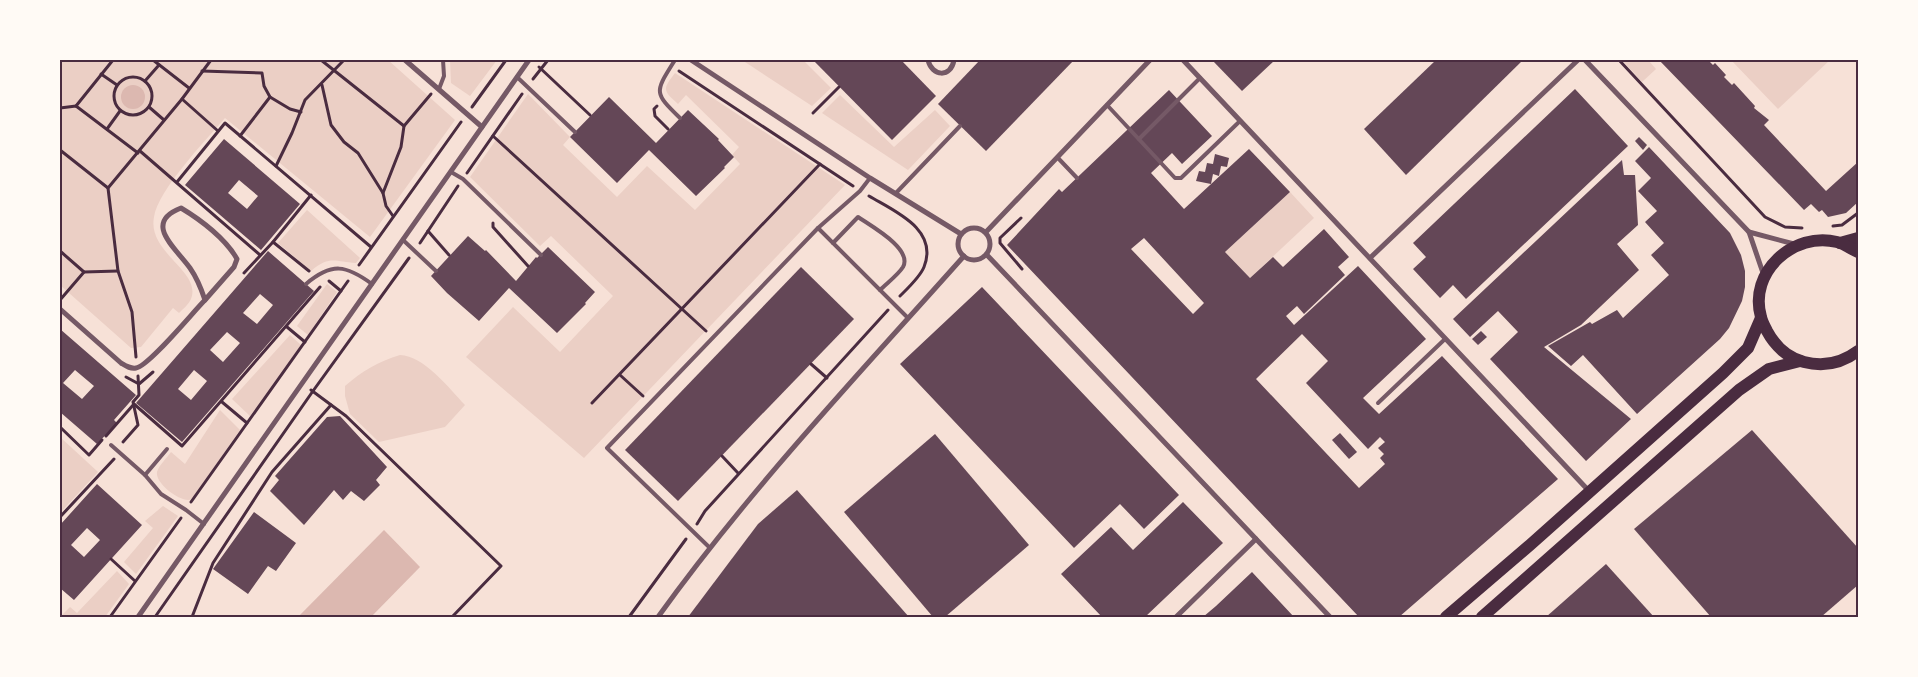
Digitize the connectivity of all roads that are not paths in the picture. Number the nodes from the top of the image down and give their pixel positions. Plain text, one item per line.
1 (405, 60) edge
2 (443, 60) edge
3 (529, 60) edge
4 (675, 60) edge
5 (691, 60) edge
6 (928, 60) edge
7 (954, 60) edge
8 (1150, 60) edge
9 (1183, 60) edge
10 (1578, 60) edge
11 (1585, 60) edge
12 (517, 77) junction
13 (1200, 78) junction
14 (438, 88) junction
15 (1107, 105) junction
16 (680, 118) dead end
17 (1240, 121) junction
18 (960, 126) dead end
19 (482, 127) junction
20 (575, 132) dead end
21 (1139, 139) junction
22 (1058, 158) junction
23 (451, 172) junction
24 (870, 178) junction
25 (1077, 178) dead end
26 (896, 193) junction
27 (818, 228) junction
28 (986, 232) junction
29 (1749, 232) junction
30 (961, 234) junction
31 (1858, 238) edge
32 (403, 240) junction
33 (833, 243) junction
34 (1840, 243) junction
35 (1797, 244) junction
36 (1858, 252) edge
37 (541, 255) dead end
38 (987, 255) junction
39 (964, 256) junction
40 (1370, 258) junction
41 (436, 271) dead end
42 (1764, 276) junction
43 (306, 284) dead end
44 (372, 284) junction
45 (880, 290) junction
46 (205, 300) junction
47 (60, 309) edge
48 (908, 318) junction
49 (1761, 318) junction
50 (1445, 339) junction
51 (1855, 356) edge
52 (1800, 361) junction
53 (1378, 403) dead end
54 (111, 445) dead end
55 (166, 449) dead end
56 (145, 475) junction
57 (1590, 492) junction
58 (204, 524) junction
59 (1256, 539) junction
60 (709, 547) junction
61 (138, 617) edge
62 (658, 617) edge
63 (1176, 617) edge
64 (1330, 617) edge
65 (1446, 617) edge
66 (1482, 617) edge

1 - 14 street
2 - 14 lane
3 - 12 street
4 - 16 lane
5 - 24 street
6 - 7 street
8 - 15 street
9 - 13 street
10 - 40 street
11 - 29 street
12 - 19 street
12 - 20 lane
13 - 17 street
13 - 21 lane
14 - 19 street
15 - 21 lane
15 - 22 street
17 - 21 lane
17 - 40 street
18 - 26 lane
19 - 23 street
22 - 25 lane
22 - 28 street
23 - 32 street
23 - 37 lane
24 - 26 street
24 - 27 lane
26 - 30 street
27 - 33 lane
27 - 60 lane
28 - 30 street
28 - 38 street
29 - 35 street
29 - 42 street
30 - 39 street
31 - 34 main road
32 - 41 lane
32 - 44 street
33 - 45 lane
33 - 45 lane
34 - 35 main road
34 - 36 main road
35 - 42 main road
38 - 39 street
38 - 59 street
39 - 48 street
40 - 50 street
42 - 49 main road
43 - 44 lane
44 - 58 street
45 - 48 lane
46 - 46 street
46 - 47 street
48 - 60 street
49 - 52 main road
49 - 57 main road
50 - 53 lane
50 - 57 street
51 - 52 main road
52 - 66 main road
54 - 56 lane
55 - 56 lane
56 - 58 lane
57 - 65 main road
58 - 61 street
59 - 63 street
59 - 64 street
60 - 62 street

